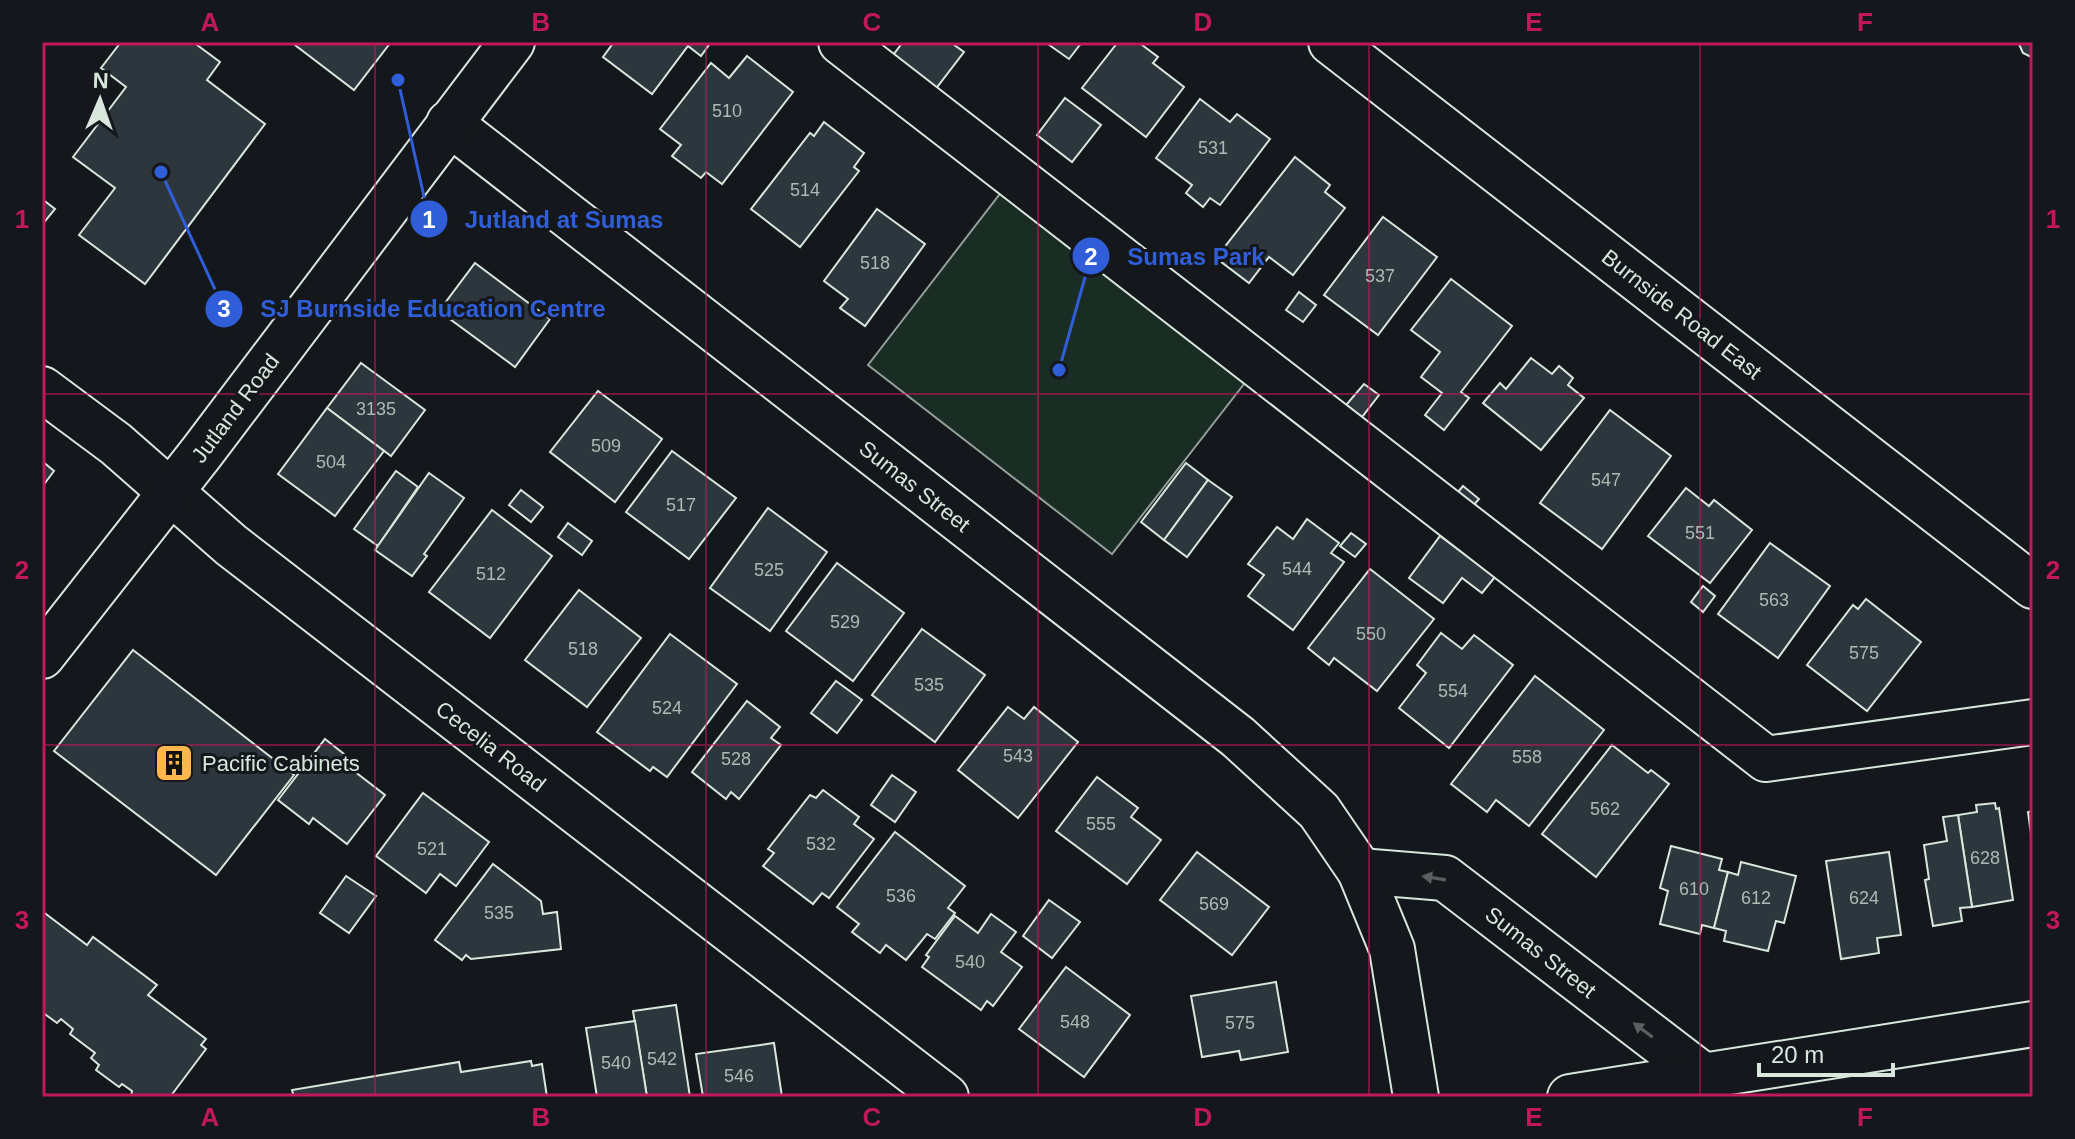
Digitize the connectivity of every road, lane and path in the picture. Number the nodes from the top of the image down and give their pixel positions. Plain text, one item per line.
1 (512, 42) edge
2 (841, 42) edge
3 (1336, 44) edge
4 (449, 123) junction
5 (42, 389) edge
6 (170, 494) junction
7 (2033, 586) edge
8 (42, 656) edge
9 (2033, 722) edge
10 (1360, 871) junction
11 (2033, 1024) edge
12 (1705, 1077) junction
13 (946, 1097) edge
14 (1416, 1097) edge
15 (1570, 1097) edge

1 - 4 street, Jutland Road
2 - 9 street
3 - 7 street, Burnside Road East
4 - 6 street, Jutland Road
4 - 10 street, Sumas Street
5 - 6 street, Cecelia Road
6 - 8 street, Jutland Road
6 - 13 street, Cecelia Road
12 -> 10 street, Sumas Street
10 - 14 street, Sumas Street
11 - 12 street
12 - 15 street

